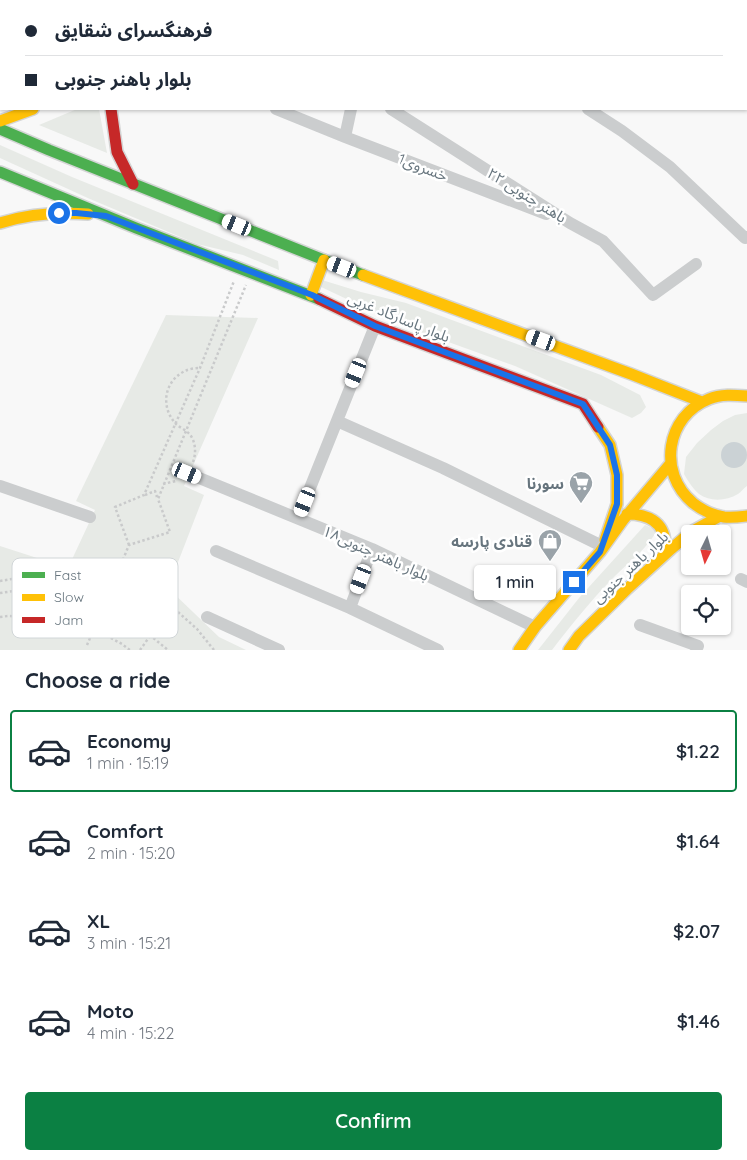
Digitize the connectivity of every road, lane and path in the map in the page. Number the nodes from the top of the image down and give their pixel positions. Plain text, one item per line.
1 (30, 110) edge
2 (110, 110) edge
3 (278, 110) edge
4 (351, 110) edge
5 (393, 110) edge
6 (590, 110) edge
7 (0, 121) edge
8 (0, 129) edge
9 (345, 137) junction
10 (0, 172) edge
11 (133, 184) junction
12 (106, 216) junction
13 (0, 223) edge
14 (570, 223) junction
15 (746, 238) edge
16 (324, 260) junction
17 (696, 264) dead end
18 (239, 268) junction
19 (312, 295) junction
20 (375, 326) junction
21 (200, 368) junction
22 (745, 393) edge
23 (702, 402) junction
24 (337, 420) junction
25 (176, 424) junction
26 (671, 463) junction
27 (187, 473) junction
28 (164, 484) dead end
29 (0, 486) edge
30 (144, 495) junction
31 (158, 499) dead end
32 (627, 514) junction
33 (720, 516) junction
34 (747, 516) edge
35 (90, 517) dead end
36 (298, 518) junction
37 (129, 545) dead end
38 (372, 549) junction
39 (601, 549) junction
40 (216, 551) dead end
41 (664, 555) junction
42 (350, 608) junction
43 (207, 617) dead end
44 (640, 625) dead end
45 (535, 627) junction
46 (90, 638) edge
47 (111, 638) edge
48 (149, 638) edge
49 (153, 638) edge
50 (87, 645) dead end
51 (697, 648) edge
52 (130, 650) edge
53 (140, 650) edge
54 (168, 650) edge
55 (279, 650) edge
56 (438, 650) edge
57 (520, 650) edge
58 (569, 650) edge

1 - 7 main road
2 - 11 main road
3 - 9 street, خسروى1
4 - 9 street
5 - 14 street, ۲۲ باهنر جنوبی
6 - 15 street
8 - 11 main road, بلوار پاسارگاد غربی
9 - 14 street, خسروى1
10 - 12 main road, بلوار پاسارگاد غربی
11 - 16 main road, بلوار پاسارگاد غربی
12 - 13 main road
12 - 18 main road, بلوار پاسارگاد غربی
14 - 17 street, ۲۲ باهنر جنوبی
16 - 19 main road
16 - 23 main road, بلوار پاسارگاد غربی
18 - 19 main road, بلوار پاسارگاد غربی
18 - 21 path
19 - 20 main road, بلوار پاسارگاد غربی
20 - 24 street
20 - 39 main road, بلوار پاسارگاد غربی
21 - 25 path
21 - 25 path
22 - 23 main road
23 - 26 main road
24 - 36 street
24 - 39 street
25 - 27 path
25 - 30 path
26 - 32 main road, بلوار باهنر جنوبی
26 - 33 main road
27 - 28 path
27 - 36 street, ۱۸بلوار باهنر جنوبی
29 - 35 street
30 - 31 path
30 - 37 path
32 - 39 main road, بلوار باهنر جنوبی
32 - 41 main road
33 - 34 main road
33 - 41 main road, بلوار باهنر جنوبی
36 - 38 street, ۱۸بلوار باهنر جنوبی
38 - 42 street
38 - 45 street, ۱۸بلوار باهنر جنوبی
39 - 45 main road, بلوار باهنر جنوبی
40 - 42 street
41 - 58 main road, بلوار باهنر جنوبی
42 - 56 street
43 - 55 street
44 - 51 street
45 - 57 main road, بلوار باهنر جنوبی
46 - 50 path
47 - 52 path
48 - 53 path
49 - 54 path

